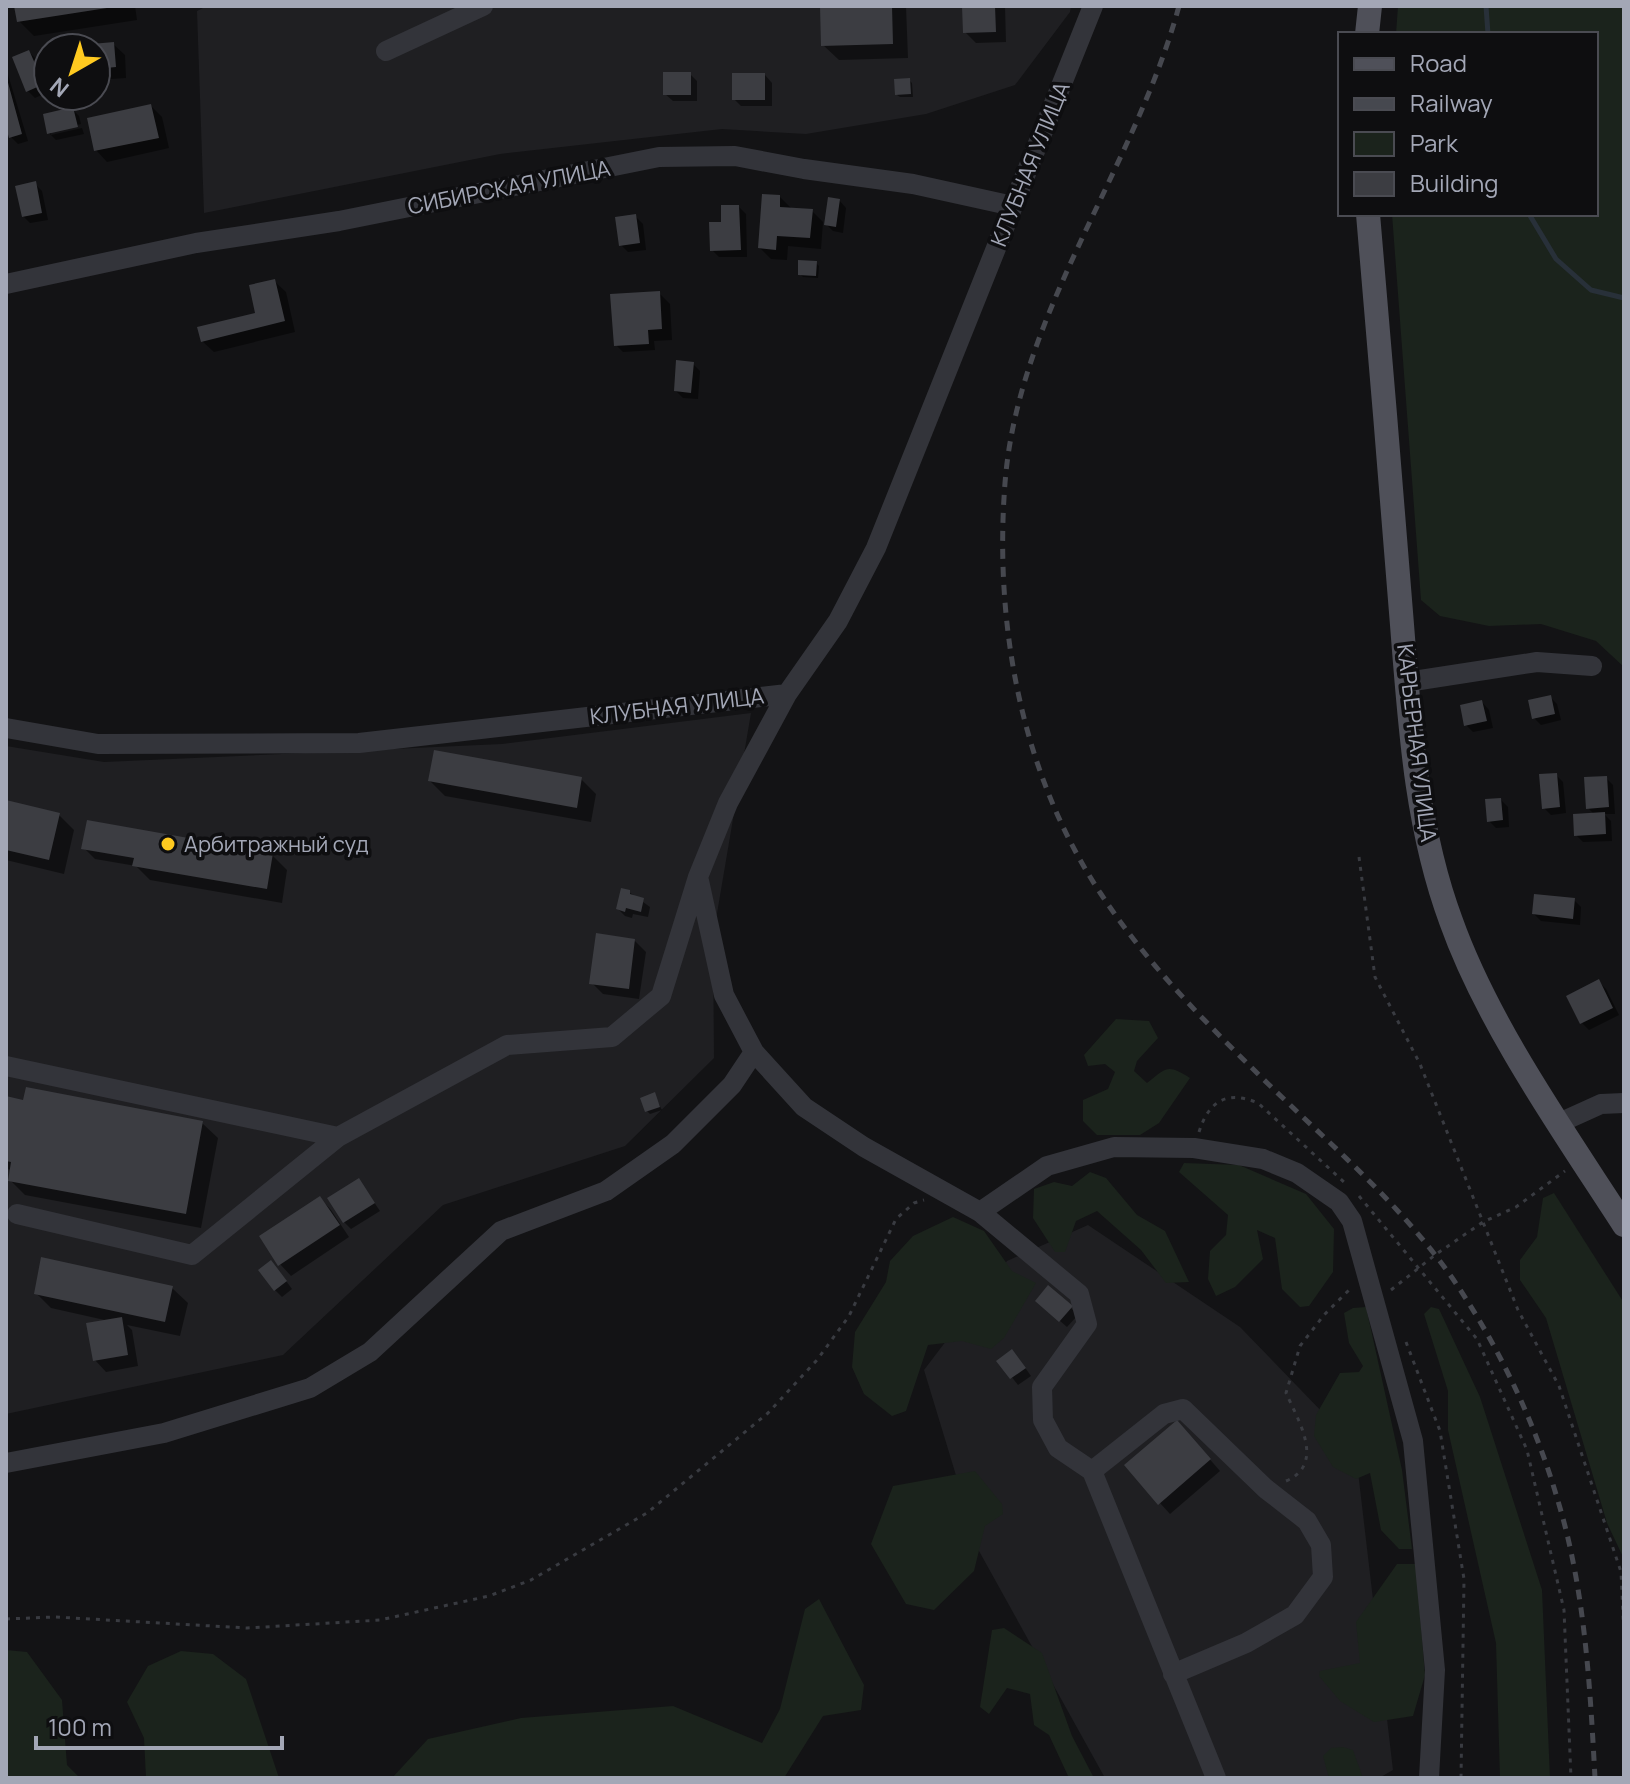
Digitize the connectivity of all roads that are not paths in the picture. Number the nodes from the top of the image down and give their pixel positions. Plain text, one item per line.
1 (483, 6) edge
2 (1093, 6) edge
3 (1370, 6) edge
4 (1367, 32) edge
5 (386, 51) dead end
6 (1013, 206) junction
7 (1368, 216) edge
8 (6, 284) edge
9 (1592, 666) dead end
10 (1407, 682) junction
11 (787, 694) junction
12 (6, 728) edge
13 (698, 877) junction
14 (754, 1052) junction
15 (6, 1066) edge
16 (1624, 1103) edge
17 (1559, 1123) junction
18 (338, 1137) junction
19 (980, 1212) junction
20 (17, 1214) dead end
21 (1624, 1225) edge
22 (6, 1463) edge
23 (1092, 1471) junction
24 (1173, 1674) junction
25 (1216, 1778) edge
26 (1429, 1778) edge

1 - 5 street
2 - 6 street, КЛУБНАЯ УЛИЦА
3 - 4 main road
6 - 8 street, СИБИРСКАЯ УЛИЦА
6 - 11 street, КЛУБНАЯ УЛИЦА
7 - 10 main road, КАРЬЕРНАЯ УЛИЦА
9 - 10 street
10 - 17 main road, КАРЬЕРНАЯ УЛИЦА
11 - 12 street, КЛУБНАЯ УЛИЦА
11 - 13 street
13 - 14 street
13 - 18 street
14 - 19 street
14 - 22 street
15 - 18 street
16 - 17 street
17 - 21 main road, КАРЬЕРНАЯ УЛИЦА
18 - 20 street
19 - 23 street
19 - 26 street
23 - 24 street
23 - 24 street
24 - 25 street

